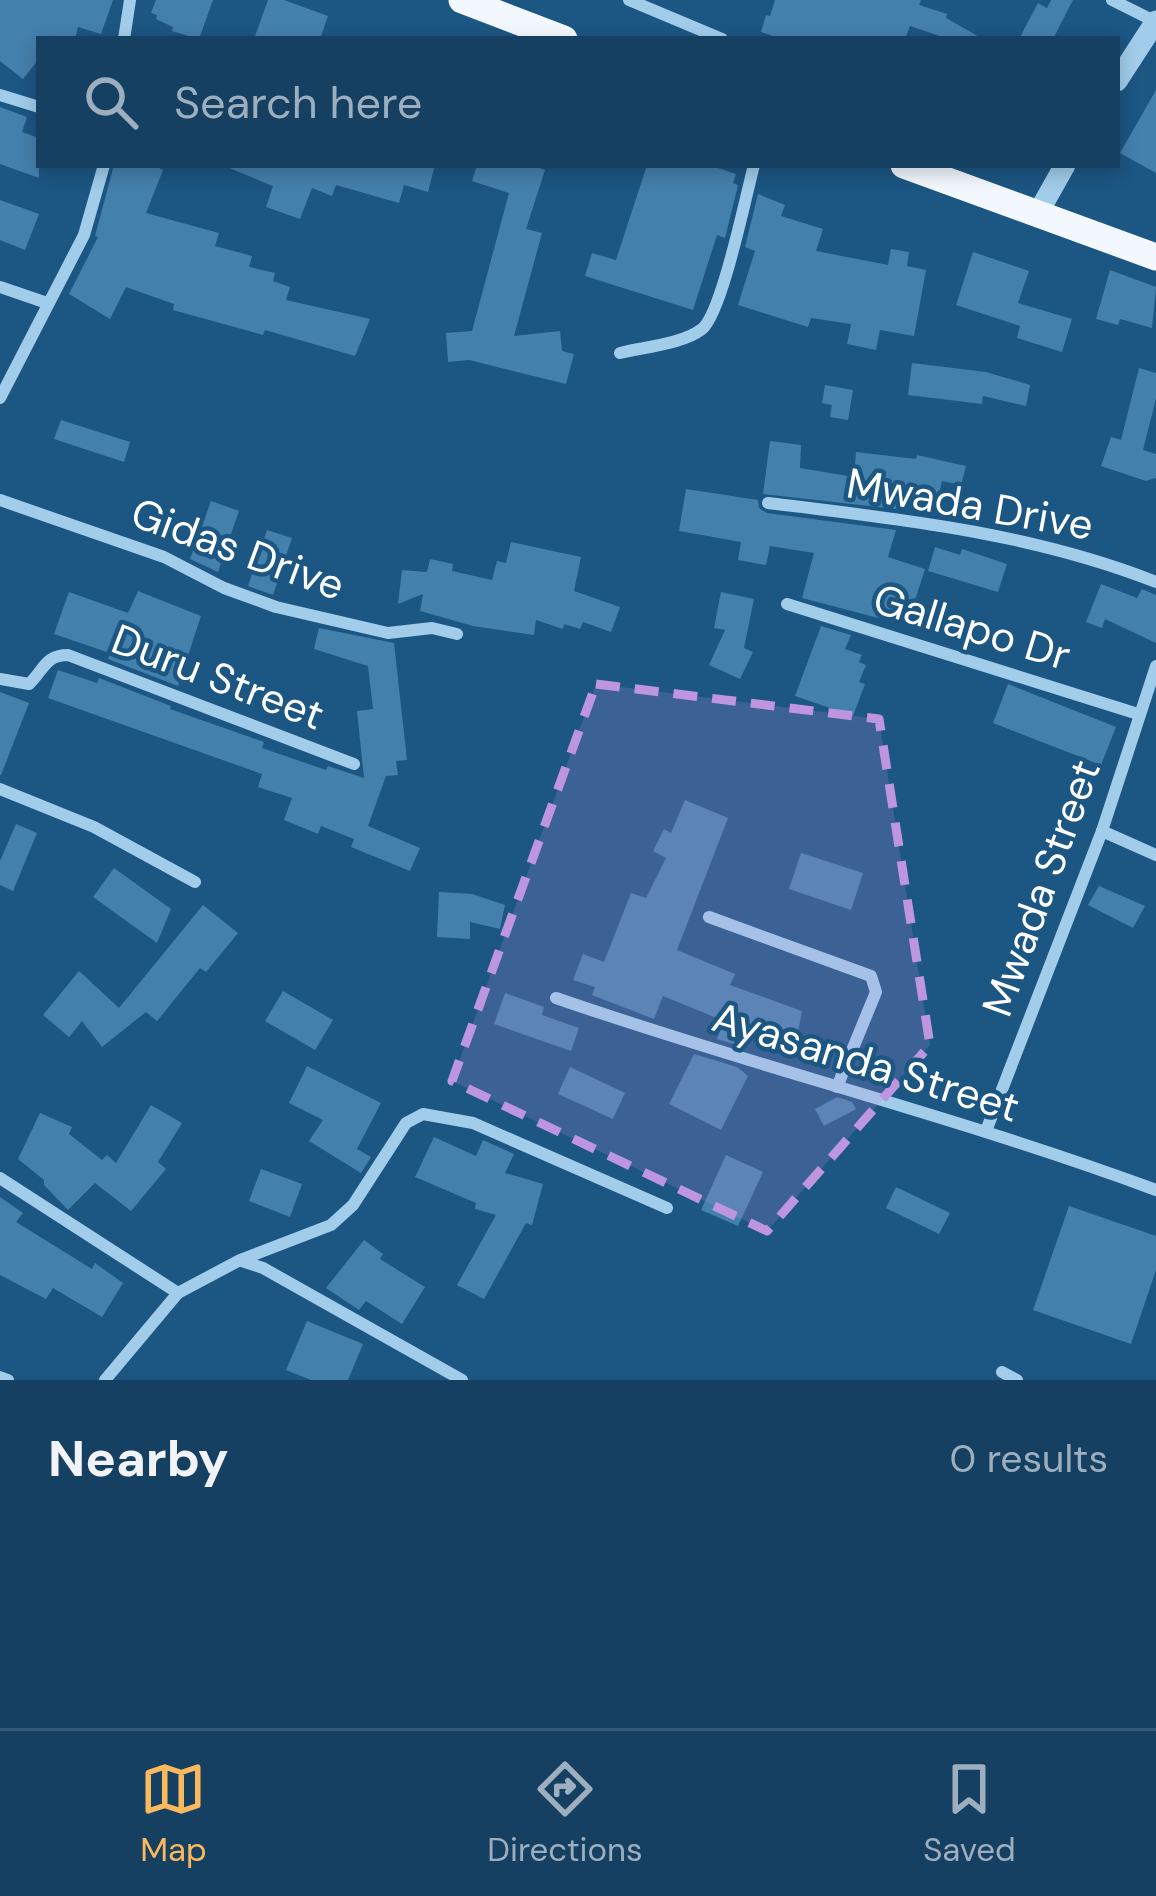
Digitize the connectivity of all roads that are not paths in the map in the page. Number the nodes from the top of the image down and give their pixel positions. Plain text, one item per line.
1 (130, 0) edge
2 (629, 0) edge
3 (1112, 0) edge
4 (475, 2) edge
5 (1156, 22) edge
6 (124, 36) edge
7 (557, 36) edge
8 (715, 36) edge
9 (1120, 76) edge
10 (0, 95) edge
11 (36, 106) edge
12 (103, 168) edge
13 (753, 168) edge
14 (912, 168) edge
15 (1063, 168) edge
16 (1039, 214) junction
17 (1156, 257) edge
18 (0, 287) edge
19 (47, 303) junction
20 (620, 353) dead end
21 (0, 398) edge
22 (0, 500) edge
23 (769, 503) dead end
24 (1156, 582) edge
25 (787, 604) dead end
26 (457, 634) dead end
27 (1156, 666) edge
28 (0, 680) edge
29 (1138, 714) junction
30 (354, 764) dead end
31 (0, 789) edge
32 (1102, 831) junction
33 (1156, 855) edge
34 (195, 882) dead end
35 (709, 917) dead end
36 (556, 998) dead end
37 (837, 1087) junction
38 (986, 1132) junction
39 (0, 1178) edge
40 (1156, 1190) edge
41 (667, 1208) dead end
42 (240, 1260) junction
43 (178, 1293) junction
44 (1002, 1372) dead end
45 (0, 1377) edge
46 (8, 1380) edge
47 (105, 1380) edge
48 (462, 1380) edge
49 (1018, 1380) edge

1 - 6 street
2 - 8 street
3 - 5 street
4 - 7 highway
5 - 9 street
10 - 11 street
12 - 19 street
13 - 20 street
14 - 16 highway
15 - 16 street
16 - 17 highway
18 - 19 street
19 - 21 street
22 - 26 street, Gidas Drive
23 - 24 street, Mwada Drive
25 - 29 street, Gallapo Dr
27 - 29 street, Mwada Street
28 - 30 street, Duru Street
29 - 32 street, Mwada Street
31 - 34 street
32 - 33 street
32 - 38 street, Mwada Street
35 - 37 street
36 - 37 street, Ayasanda Street
37 - 38 street, Ayasanda Street
38 - 40 street, Ayasanda Street
39 - 43 street
41 - 42 street
42 - 43 street
42 - 48 street
43 - 47 street
44 - 49 street
45 - 46 street

